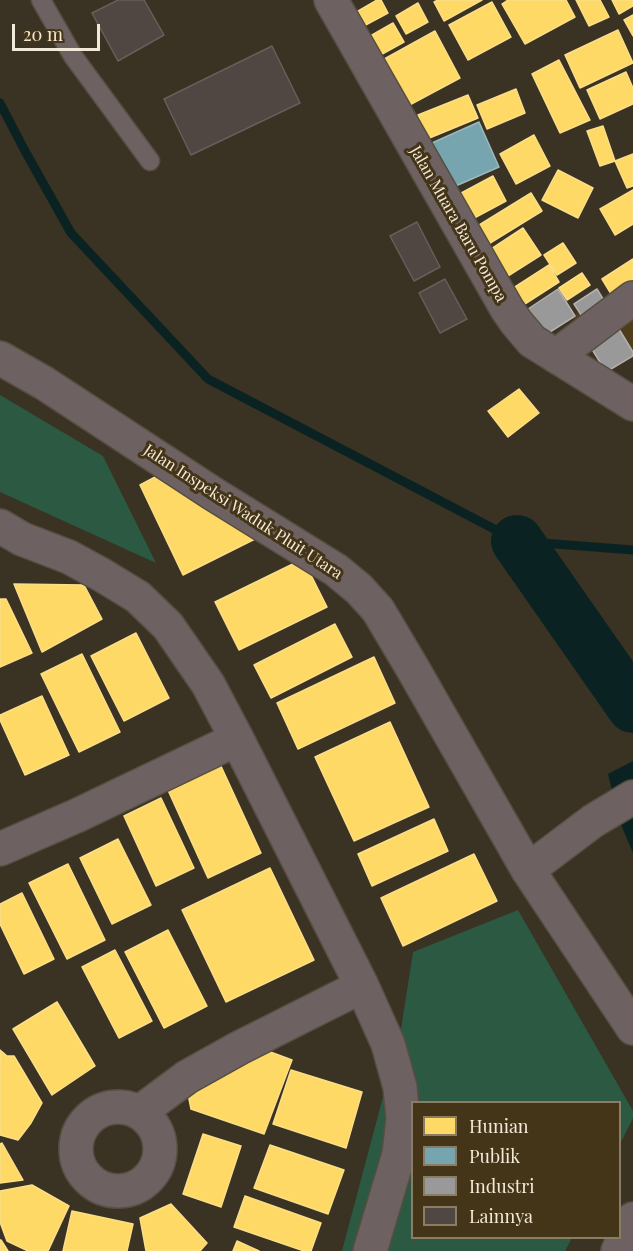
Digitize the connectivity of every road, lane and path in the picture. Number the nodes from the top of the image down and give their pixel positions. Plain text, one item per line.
1 (41, 0) edge
2 (331, 0) edge
3 (150, 161) dead end
4 (633, 298) edge
5 (556, 356) junction
6 (0, 358) edge
7 (633, 404) edge
8 (0, 526) edge
9 (237, 739) junction
10 (633, 797) edge
11 (0, 849) edge
12 (528, 870) junction
13 (362, 986) junction
14 (633, 1028) edge
15 (140, 1112) dead end
16 (633, 1219) edge
17 (370, 1251) edge
18 (618, 1251) edge

1 - 3 lane
2 - 5 street, Jalan Muara Baru Pompa
4 - 5 street
5 - 7 street, Jalan Muara Baru Pompa
6 - 12 street, Jalan Inspeksi Waduk Pluit Utara
8 - 9 street
9 - 11 street
9 - 13 street
10 - 12 street
12 - 14 street, Jalan Inspeksi Waduk Pluit Utara
13 - 15 street
13 - 17 street
16 - 18 street

